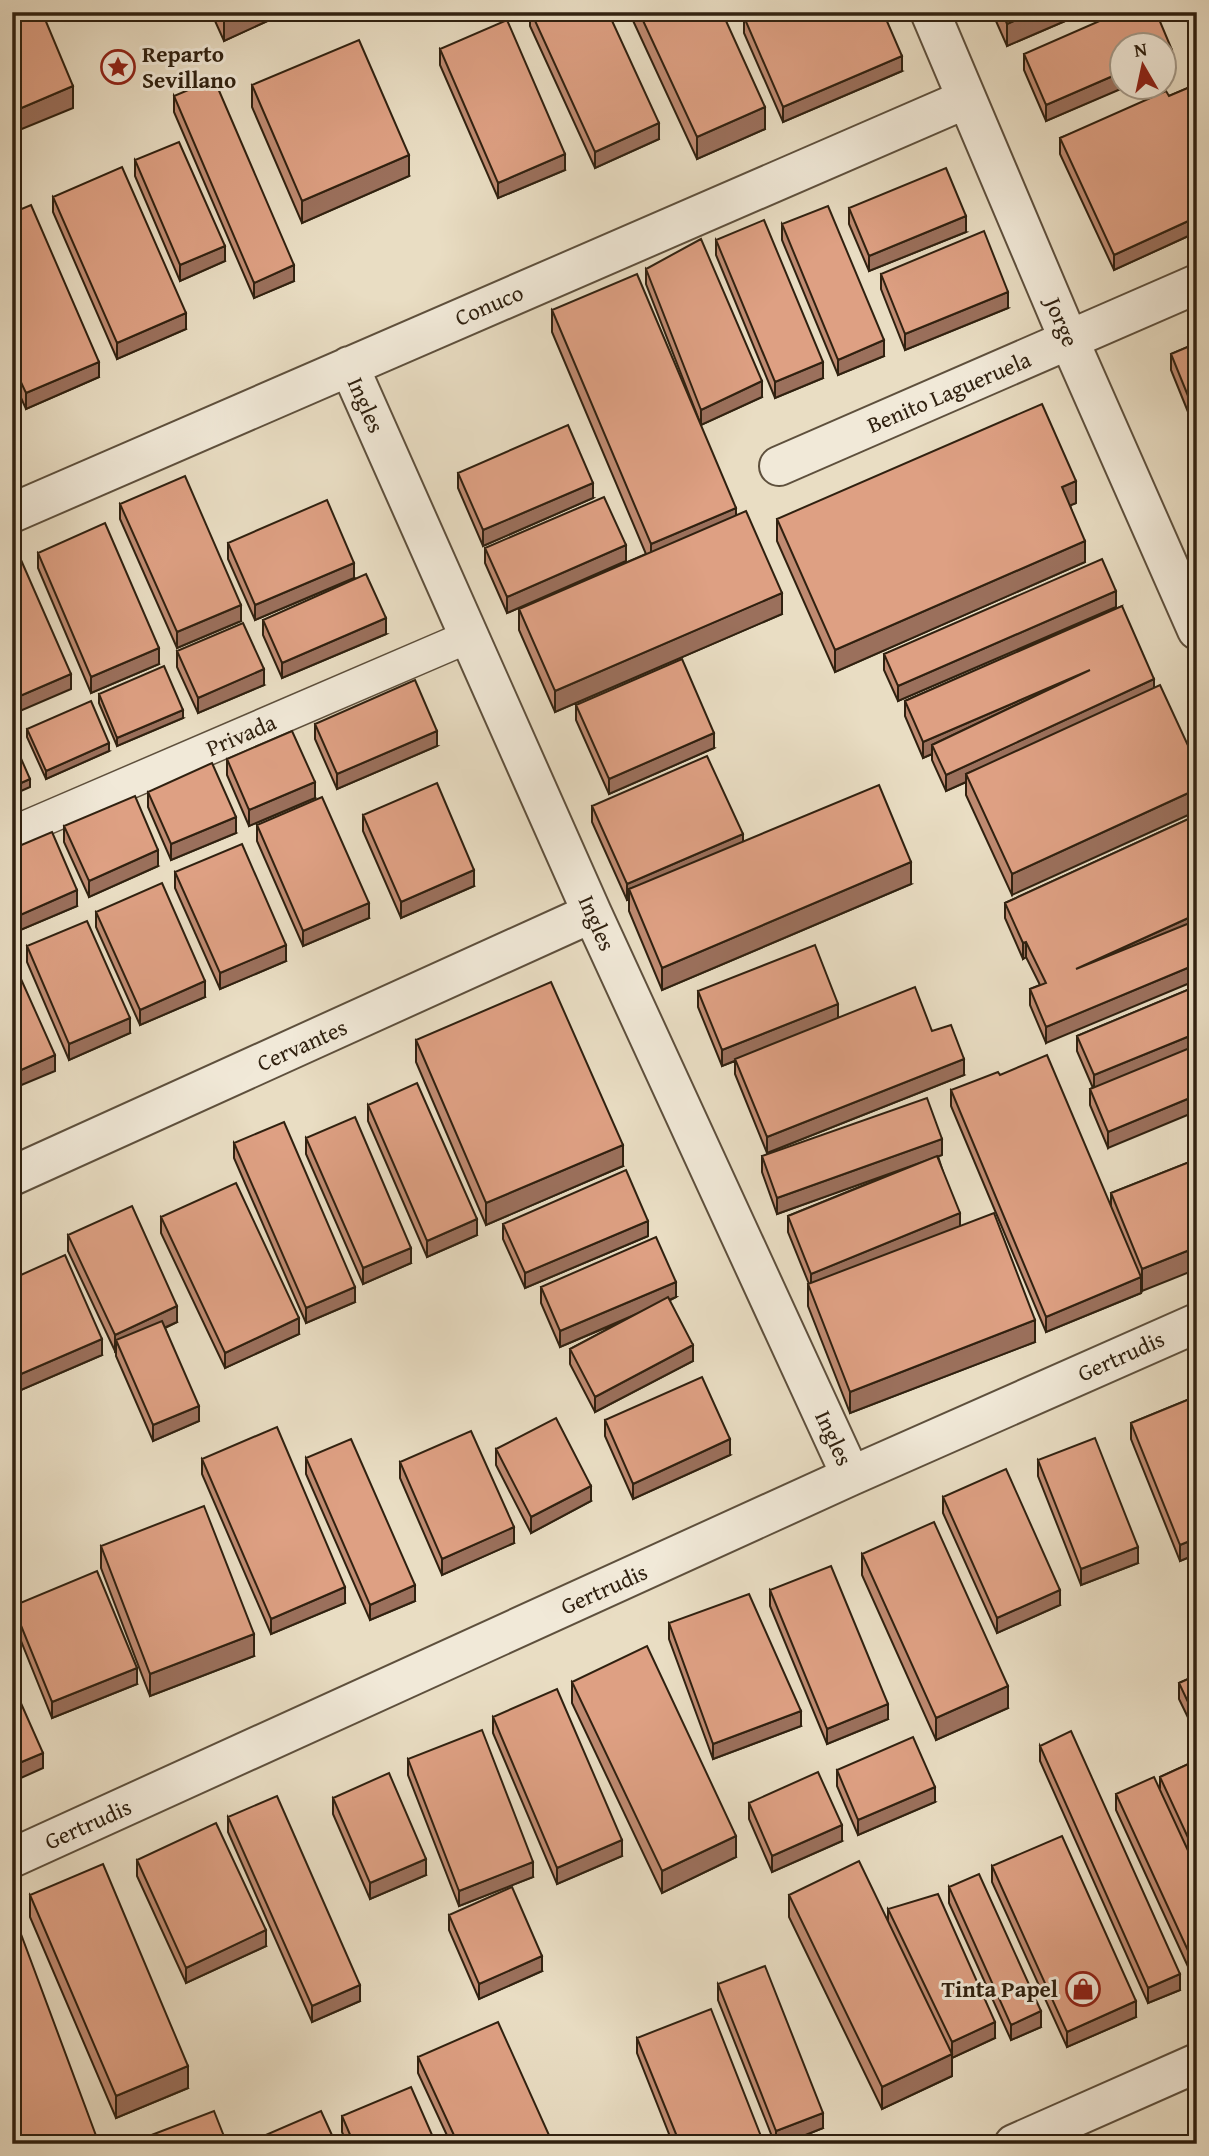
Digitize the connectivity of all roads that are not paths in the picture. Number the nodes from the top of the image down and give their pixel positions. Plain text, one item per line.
1 (930, 12) edge
2 (966, 99) junction
3 (1197, 284) edge
4 (1069, 340) junction
5 (349, 366) junction
6 (779, 466) dead end
7 (12, 513) edge
8 (1197, 630) edge
9 (470, 636) junction
10 (12, 833) edge
11 (592, 913) junction
12 (12, 1176) edge
13 (1197, 1323) edge
14 (851, 1476) junction
15 (12, 1858) edge
16 (1197, 2063) edge
17 (1014, 2144) edge

1 - 2 street, Jorge
2 - 4 street, Jorge
2 - 5 street, Conuco
3 - 4 street, Benito Lagueruela
4 - 6 street, Benito Lagueruela
4 - 8 street, Jorge
5 - 7 street, Conuco
5 - 9 street, Ingles
9 - 10 lane, Privada
9 - 11 street, Ingles
11 - 12 street, Cervantes
11 - 14 street, Ingles
13 - 14 street, Gertrudis
14 - 15 street, Gertrudis
16 - 17 street

